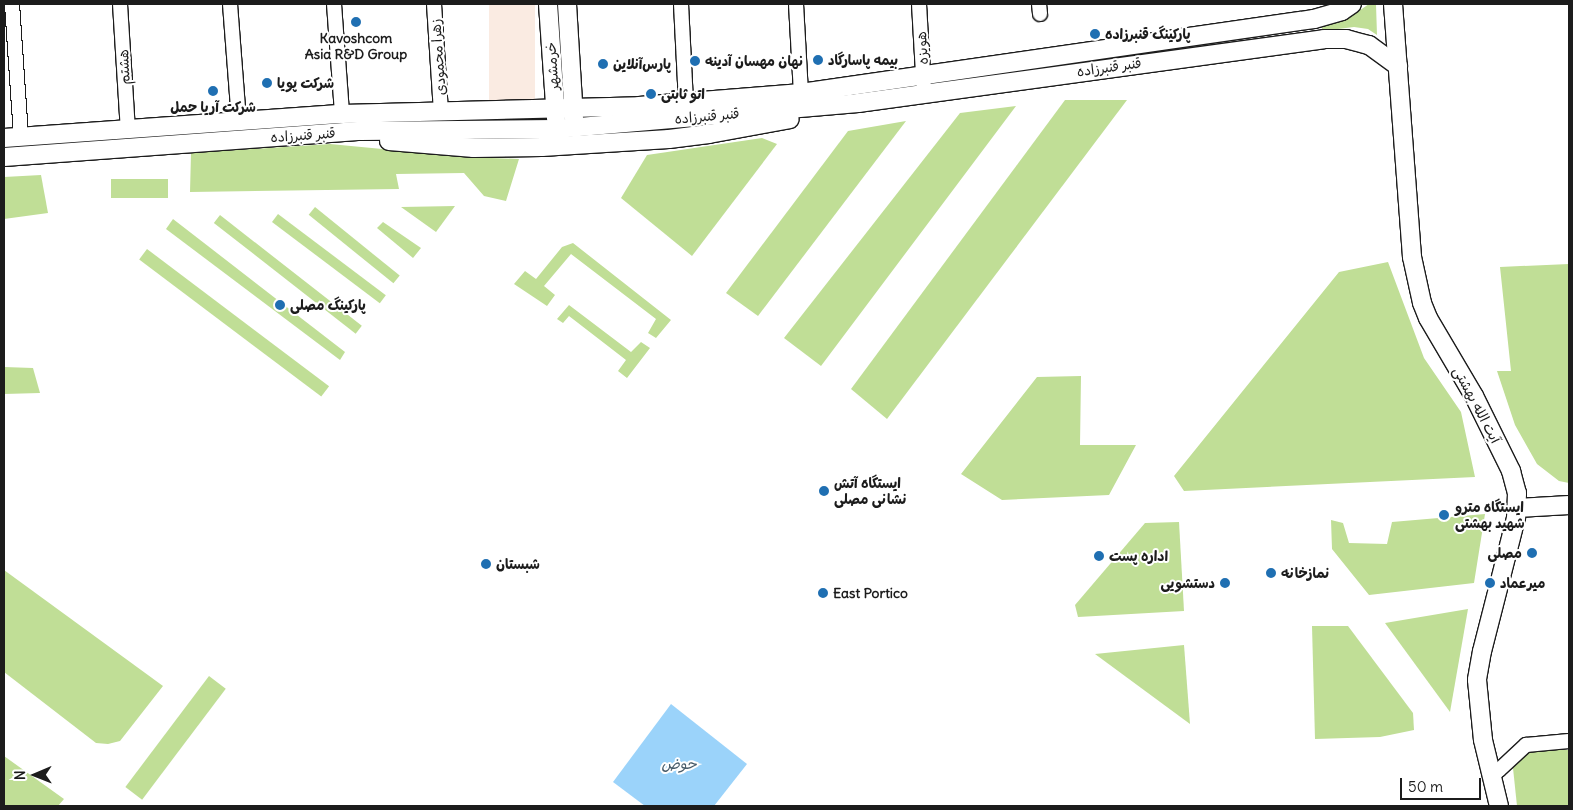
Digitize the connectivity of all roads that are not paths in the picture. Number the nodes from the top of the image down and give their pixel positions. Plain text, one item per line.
1 (12, 4) edge
2 (120, 4) edge
3 (230, 4) edge
4 (334, 4) edge
5 (434, 4) edge
6 (548, 4) edge
7 (567, 4) edge
8 (681, 4) edge
9 (796, 4) edge
10 (919, 4) edge
11 (1352, 4) edge
12 (1393, 4) edge
13 (1398, 66) junction
14 (924, 84) junction
15 (801, 93) junction
16 (686, 103) junction
17 (858, 103) junction
18 (555, 108) junction
19 (573, 108) junction
20 (441, 111) junction
21 (342, 114) junction
22 (239, 122) junction
23 (575, 127) junction
24 (556, 129) junction
25 (128, 130) junction
26 (311, 134) junction
27 (12, 138) edge
28 (4, 157) edge
29 (1569, 505) edge
30 (1518, 508) junction
31 (1569, 741) edge
32 (1490, 775) junction
33 (1499, 806) edge

1 - 27 street
2 - 25 street, هشتم
3 - 22 street
4 - 21 street
5 - 20 street, زهرا محمودی
6 - 18 main road, خرمشهر
7 - 19 main road, خرمشهر
8 - 16 street
9 - 15 street
10 - 14 street, هویزه
11 - 14 main road, قنبر قنبرزاده
12 - 13 main road, آیت الله بهشتی
13 - 14 main road, قنبر قنبرزاده
13 - 30 main road, آیت الله بهشتی
14 - 15 main road, قنبر قنبرزاده
14 - 17 main road, قنبر قنبرزاده
15 - 16 main road, قنبر قنبرزاده
16 - 19 main road, قنبر قنبرزاده
17 - 23 main road, قنبر قنبرزاده
17 - 26 main road
18 - 19 main road, قنبر قنبرزاده
18 - 20 main road, قنبر قنبرزاده
18 - 24 main road, خرمشهر
19 - 23 main road, خرمشهر
20 - 21 main road, قنبر قنبرزاده
21 - 22 main road, قنبر قنبرزاده
22 - 25 main road, قنبر قنبرزاده
23 - 24 main road, قنبر قنبرزاده
24 - 26 main road, قنبر قنبرزاده
25 - 27 main road, قنبر قنبرزاده
26 - 28 main road, قنبر قنبرزاده
29 - 30 main road
30 - 32 main road, آیت الله بهشتی
31 - 32 street
32 - 33 main road, آیت الله بهشتی

